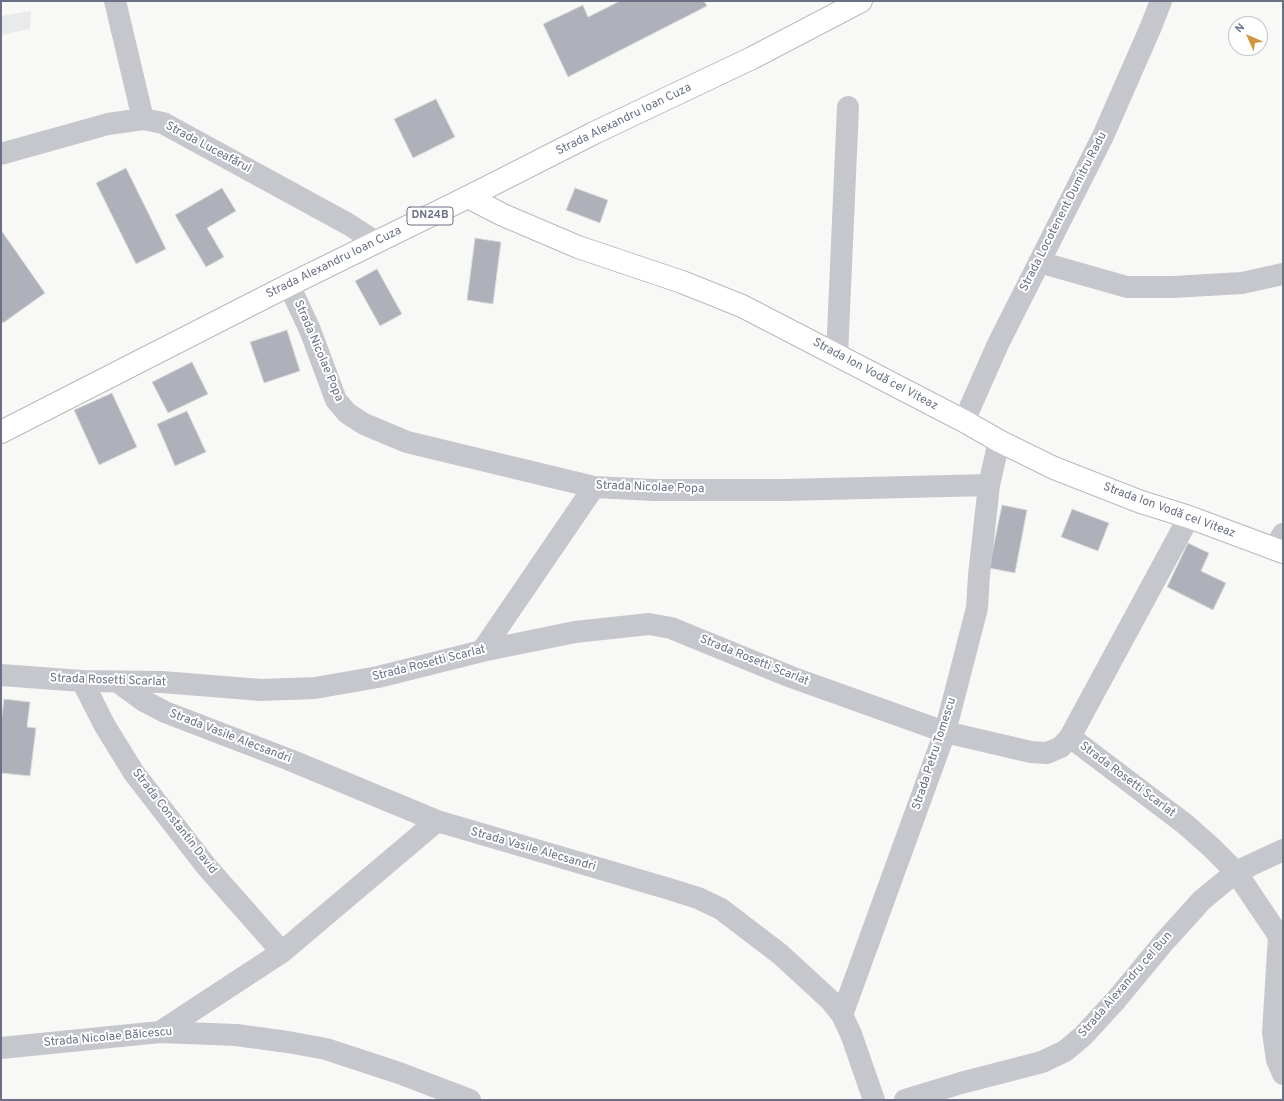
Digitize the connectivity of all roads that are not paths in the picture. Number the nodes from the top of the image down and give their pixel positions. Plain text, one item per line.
1 (115, 1) edge
2 (861, 1) edge
3 (1161, 1) edge
4 (848, 107) dead end
5 (143, 119) junction
6 (1, 154) edge
7 (468, 197) junction
8 (376, 242) junction
9 (1039, 262) junction
10 (1283, 274) edge
11 (290, 284) junction
12 (838, 356) junction
13 (964, 421) junction
14 (1, 432) edge
15 (999, 441) junction
16 (989, 485) junction
17 (594, 487) junction
18 (1189, 517) junction
19 (1280, 545) edge
20 (482, 651) junction
21 (1, 675) edge
22 (82, 681) junction
23 (118, 682) junction
24 (945, 732) junction
25 (1070, 737) junction
26 (437, 821) junction
27 (1283, 850) edge
28 (1236, 872) junction
29 (1281, 937) edge
30 (282, 952) junction
31 (842, 1014) junction
32 (160, 1032) junction
33 (1, 1048) edge
34 (1283, 1074) edge
35 (470, 1100) edge
36 (874, 1100) edge
37 (905, 1100) edge

1 - 5 street
2 - 7 main road, Strada Alexandru Ioan Cuza / DN24B
3 - 9 street, Strada Locotenent Dumitru Radu
4 - 12 street
5 - 6 street, Strada Luceafărul
5 - 8 street, Strada Luceafărul
7 - 8 main road, Strada Alexandru Ioan Cuza / DN24B
7 - 12 main road, Strada Ion Vodă cel Viteaz
8 - 11 main road, Strada Alexandru Ioan Cuza / DN24B
9 - 10 street
9 - 13 street, Strada Locotenent Dumitru Radu
11 - 14 main road, Strada Alexandru Ioan Cuza / DN24B
11 - 17 street, Strada Nicolae Popa
12 - 13 main road, Strada Ion Vodă cel Viteaz
13 - 15 main road, Strada Ion Vodă cel Viteaz
15 - 16 street
15 - 18 main road, Strada Ion Vodă cel Viteaz
16 - 17 street, Strada Nicolae Popa
16 - 24 street, Strada Petru Tomescu
17 - 20 street
18 - 19 main road, Strada Ion Vodă cel Viteaz
18 - 25 street
20 - 23 street, Strada Rosetti Scarlat
20 - 24 street, Strada Rosetti Scarlat
21 - 22 street, Strada Rosetti Scarlat
22 - 23 street, Strada Rosetti Scarlat
22 - 30 street, Strada Constantin David
23 - 26 street, Strada Vasile Alecsandri
24 - 25 street, Strada Rosetti Scarlat
24 - 31 street, Strada Petru Tomescu
25 - 28 street, Strada Rosetti Scarlat
26 - 30 street
26 - 31 street, Strada Vasile Alecsandri
27 - 28 street, Strada Alexandru cel Bun
28 - 29 street, Strada Rosetti Scarlat
28 - 37 street, Strada Alexandru cel Bun
29 - 34 street, Strada Rosetti Scarlat
30 - 32 street
31 - 36 street, Strada Vasile Alecsandri
32 - 33 street, Strada Nicolae Bălcescu
32 - 35 street, Strada Nicolae Bălcescu

